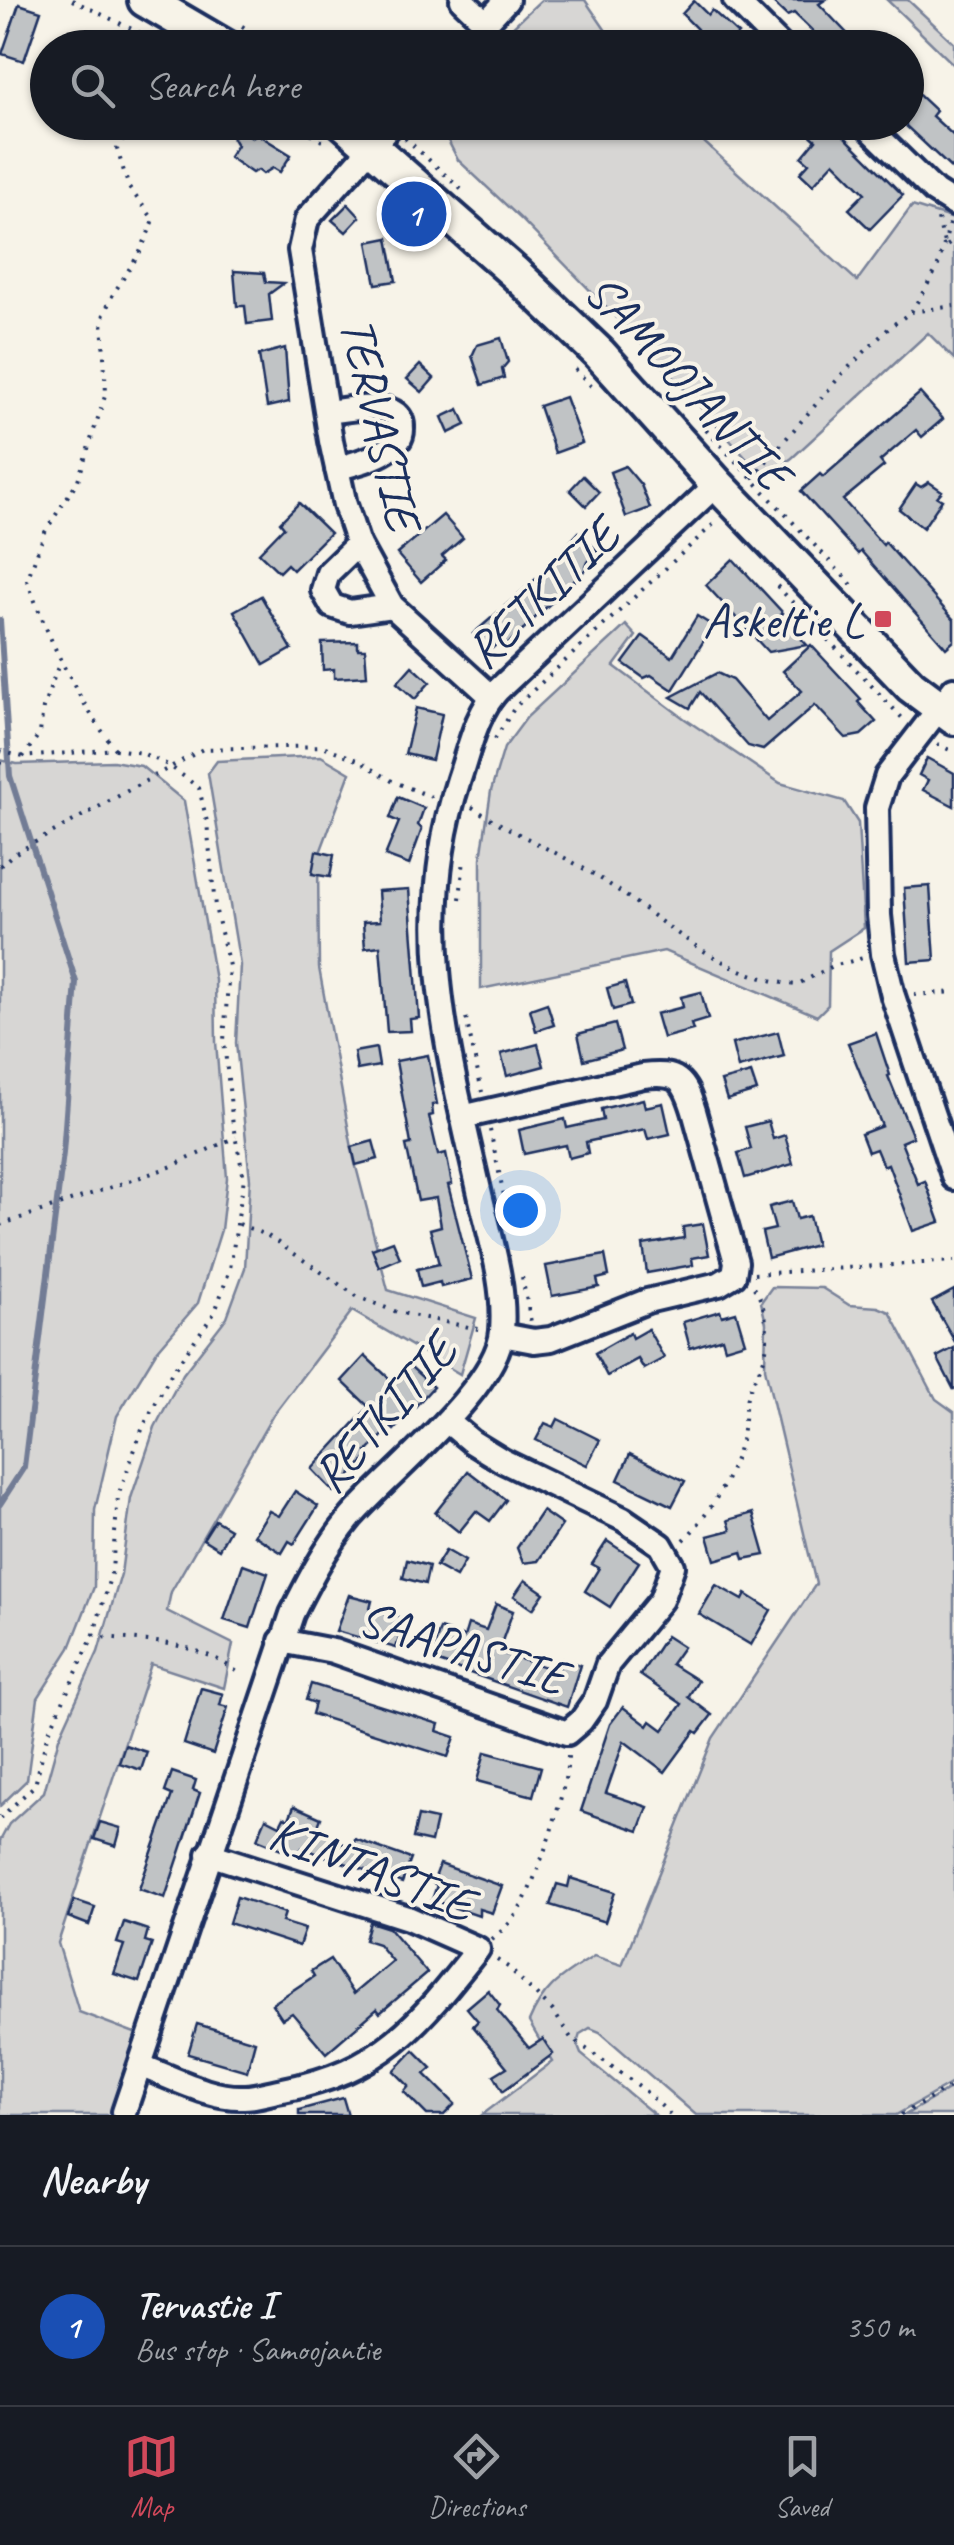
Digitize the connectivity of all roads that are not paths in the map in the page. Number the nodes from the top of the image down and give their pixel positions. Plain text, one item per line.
1 (145, 0) edge
2 (462, 0) edge
3 (507, 0) edge
4 (735, 0) edge
5 (485, 22) junction
6 (196, 30) edge
7 (478, 30) edge
8 (764, 30) edge
9 (882, 140) edge
10 (374, 145) edge
11 (948, 211) edge
12 (327, 412) junction
13 (337, 468) junction
14 (730, 496) junction
15 (358, 544) junction
16 (392, 606) junction
17 (492, 697) junction
18 (941, 712) edge
19 (462, 1117) junction
20 (954, 1178) edge
21 (502, 1336) junction
22 (447, 1421) junction
23 (281, 1641) junction
24 (210, 1854) junction
25 (140, 2066) junction
26 (124, 2112) dead end

1 - 6 street
2 - 5 street
3 - 5 street
4 - 8 street
5 - 7 street
9 - 11 street
10 - 12 street, TERVASTIE
10 - 14 street, SAMOOJANTIE
12 - 13 street, TERVASTIE
12 - 13 street
13 - 15 street, TERVASTIE
14 - 17 street, RETKITIE
14 - 18 street, SAMOOJANTIE
15 - 16 street, TERVASTIE
15 - 16 street
16 - 17 street, TERVASTIE
17 - 19 street, RETKITIE
18 - 20 street
19 - 21 street, RETKITIE
19 - 21 street
21 - 22 street, RETKITIE
22 - 23 street, RETKITIE
22 - 23 street, SAAPASTIE
23 - 24 street, RETKITIE
24 - 25 street, RETKITIE
24 - 25 street, KINTASTIE
25 - 26 street, RETKITIE

